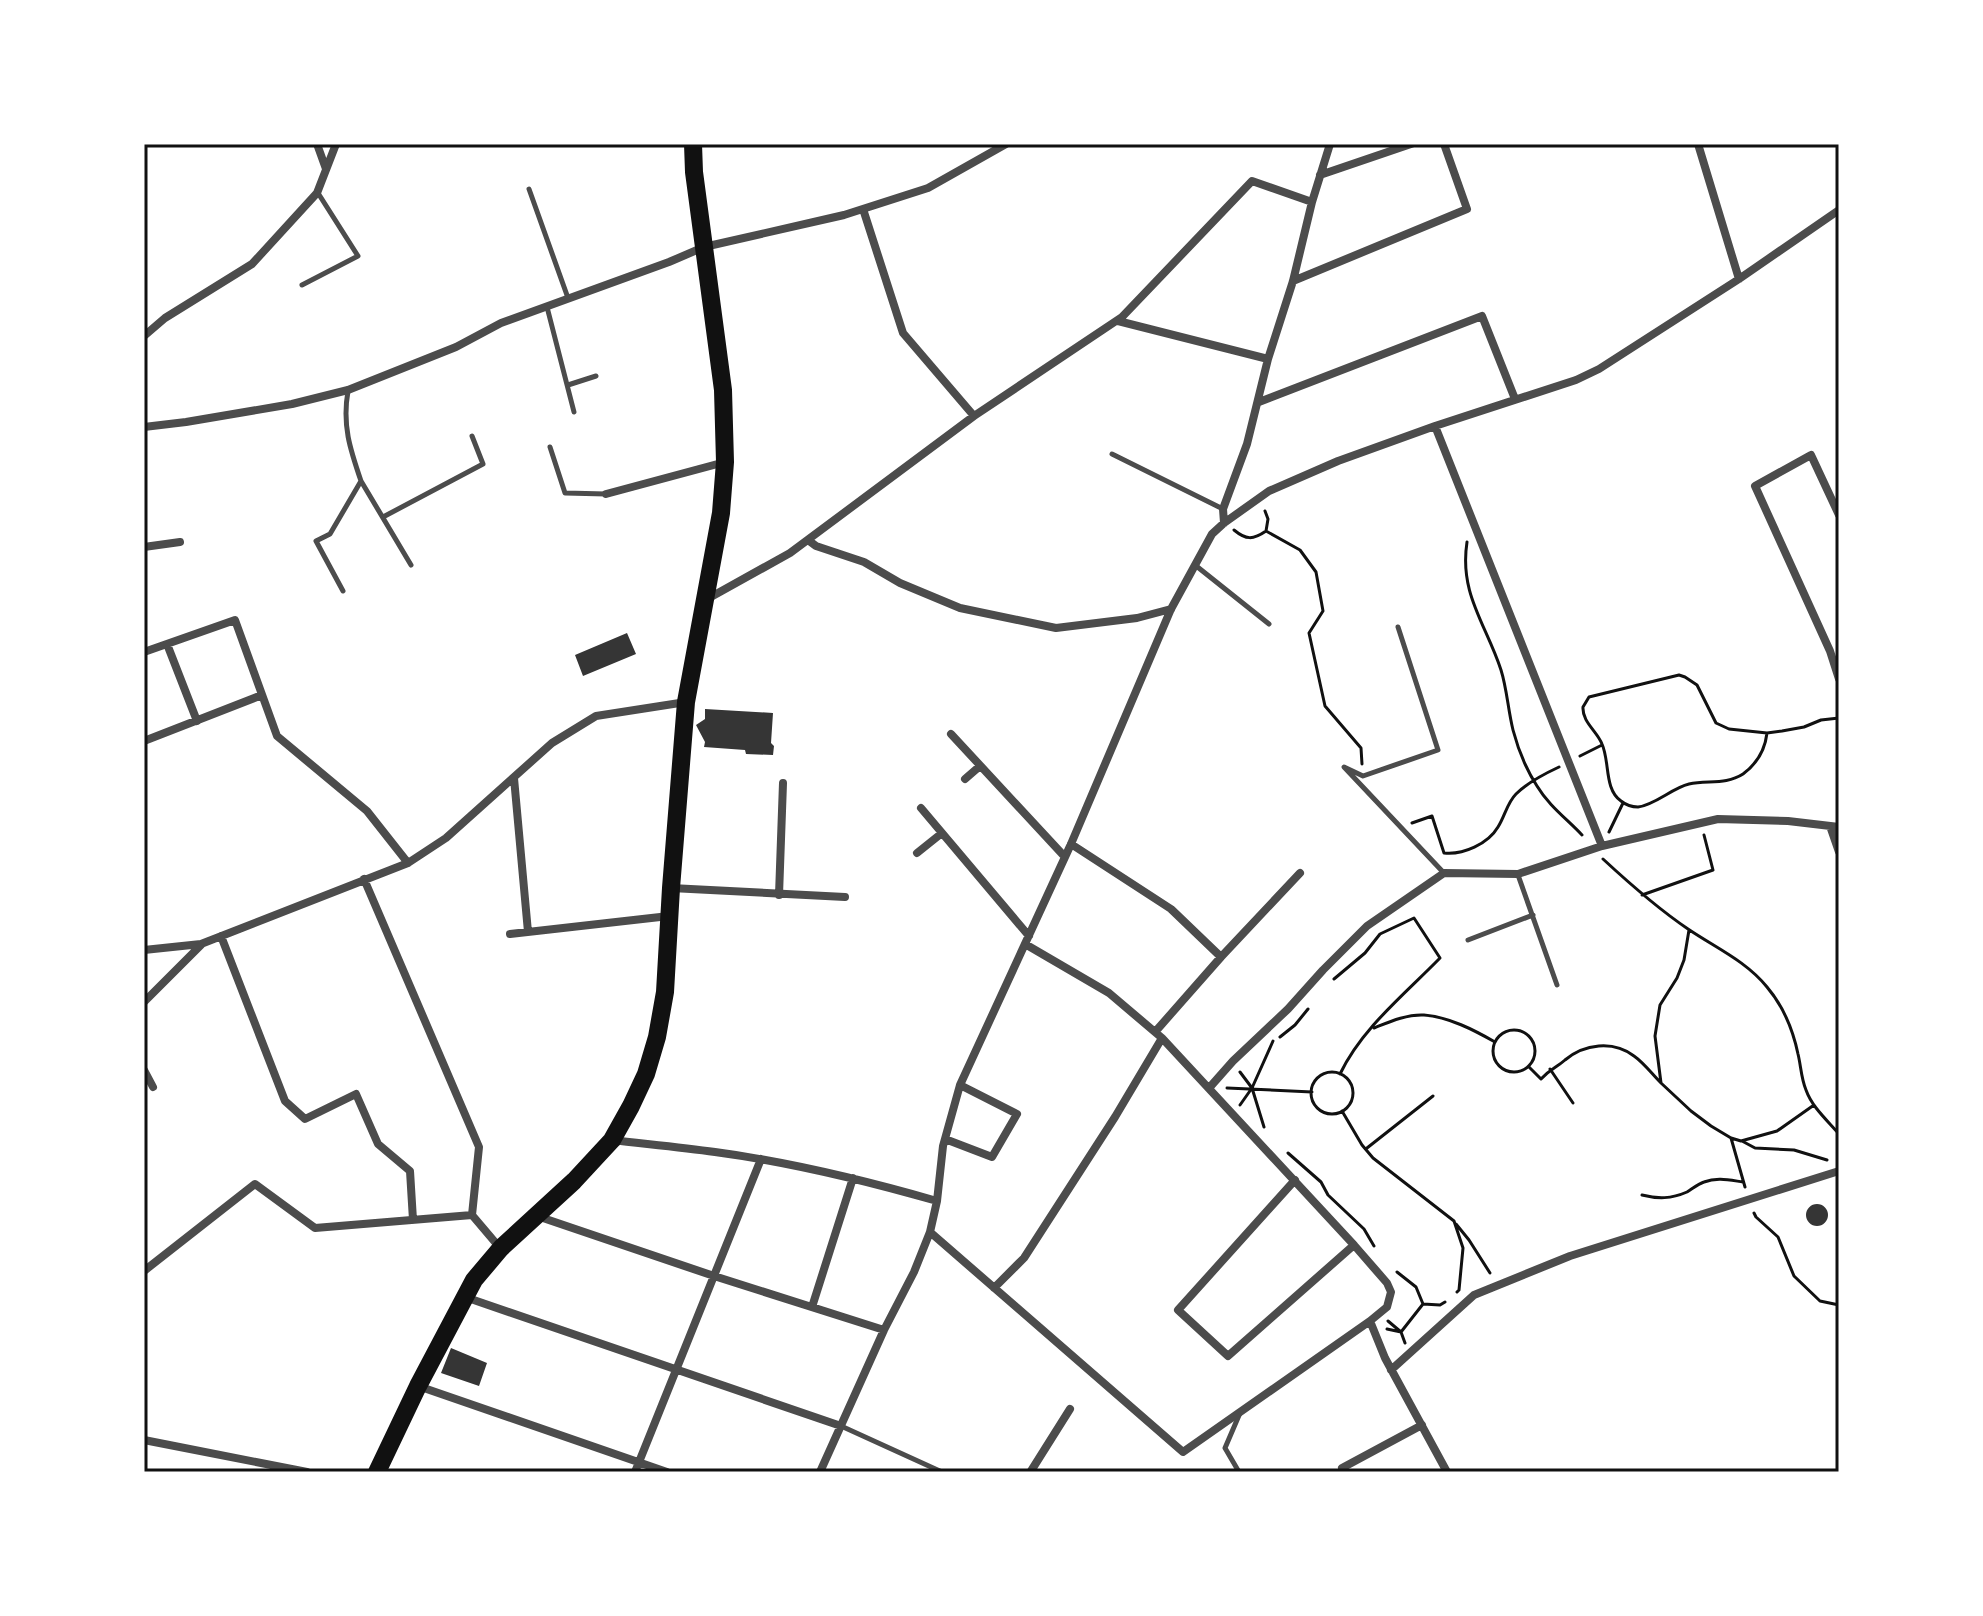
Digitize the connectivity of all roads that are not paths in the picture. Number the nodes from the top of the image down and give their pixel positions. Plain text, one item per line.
1 (317, 144) edge
2 (336, 144) edge
3 (693, 144) edge
4 (1006, 144) edge
5 (1330, 144) edge
6 (1411, 144) edge
7 (1444, 144) edge
8 (1698, 144) edge
9 (327, 169) junction
10 (1320, 175) junction
11 (529, 189) dead end
12 (317, 193) junction
13 (1312, 202) junction
14 (863, 209) junction
15 (1839, 210) edge
16 (704, 247) junction
17 (1739, 279) junction
18 (1293, 281) junction
19 (302, 285) dead end
20 (568, 298) junction
21 (547, 307) junction
22 (1117, 320) junction
23 (144, 336) edge
24 (1268, 359) junction
25 (596, 376) dead end
26 (568, 385) junction
27 (348, 390) junction
28 (1515, 399) junction
29 (1259, 402) junction
30 (574, 412) dead end
31 (974, 416) junction
32 (1435, 426) junction
33 (144, 427) edge
34 (472, 436) dead end
35 (550, 447) dead end
36 (1112, 454) dead end
37 (725, 462) junction
38 (361, 481) junction
39 (606, 494) joint
40 (1223, 509) junction
41 (1839, 515) edge
42 (383, 517) junction
43 (1224, 523) junction
44 (808, 540) junction
45 (180, 542) dead end
46 (144, 547) edge
47 (411, 565) dead end
48 (1195, 565) junction
49 (343, 591) dead end
50 (705, 600) junction
51 (1171, 609) junction
52 (1269, 624) dead end
53 (1398, 627) dead end
54 (167, 644) junction
55 (1835, 648) edge
56 (144, 652) edge
57 (1839, 679) edge
58 (262, 695) junction
59 (686, 702) junction
60 (197, 721) junction
61 (951, 734) dead end
62 (144, 741) edge
63 (980, 766) junction
64 (514, 778) junction
65 (965, 779) dead end
66 (783, 783) dead end
67 (921, 808) dead end
68 (1834, 826) edge
69 (942, 833) junction
70 (1071, 844) junction
71 (1599, 847) junction
72 (1839, 852) edge
73 (917, 853) dead end
74 (1065, 857) junction
75 (408, 863) junction
76 (1300, 873) dead end
77 (1444, 873) junction
78 (1518, 874) junction
79 (364, 879) junction
80 (671, 888) junction
81 (779, 895) junction
82 (845, 897) dead end
83 (1533, 915) junction
84 (670, 916) junction
85 (528, 932) junction
86 (510, 934) dead end
87 (221, 936) junction
88 (1027, 940) junction
89 (1468, 940) dead end
90 (201, 944) junction
91 (144, 950) edge
92 (1221, 957) junction
93 (1557, 985) dead end
94 (144, 1002) edge
95 (1158, 1035) junction
96 (144, 1070) edge
97 (960, 1085) junction
98 (153, 1087) dead end
99 (1210, 1087) junction
100 (945, 1139) junction
101 (612, 1140) junction
102 (761, 1159) junction
103 (1839, 1171) edge
104 (853, 1178) junction
105 (1295, 1180) junction
106 (937, 1201) junction
107 (472, 1215) junction
108 (536, 1216) junction
109 (413, 1220) junction
110 (930, 1232) junction
111 (1354, 1245) junction
112 (501, 1248) junction
113 (144, 1271) edge
114 (714, 1276) junction
115 (994, 1288) junction
116 (464, 1296) junction
117 (812, 1307) junction
118 (1370, 1321) junction
119 (884, 1330) junction
120 (1391, 1370) junction
121 (676, 1371) junction
122 (418, 1386) junction
123 (1070, 1409) dead end
124 (1240, 1413) junction
125 (1422, 1425) junction
126 (841, 1426) junction
127 (144, 1440) edge
128 (639, 1462) junction
129 (1442, 1470) edge
130 (307, 1472) edge
131 (377, 1472) edge
132 (635, 1472) edge
133 (667, 1472) edge
134 (820, 1472) edge
135 (942, 1472) edge
136 (1029, 1472) edge
137 (1239, 1472) edge
138 (1345, 1472) edge

1 - 9 street
2 - 9 street
3 - 16 main road
4 - 14 street
5 - 10 street
6 - 10 street
7 - 18 street
8 - 17 street
9 - 12 street
10 - 13 street
11 - 20 lane
12 - 19 lane
12 - 23 street
13 - 18 street
13 - 22 street
14 - 16 street
14 - 31 street
15 - 17 street
16 - 20 street
16 - 37 main road
17 - 28 street
18 - 24 street
20 - 21 street
21 - 26 lane
21 - 27 street
22 - 24 street
22 - 31 street
24 - 29 street
25 - 26 lane
26 - 30 lane
27 - 33 street
27 - 38 lane
28 - 29 street
28 - 32 street
29 - 40 street
31 - 44 street
32 - 43 street
32 - 71 street
34 - 42 lane
35 - 39 lane
36 - 40 lane
37 - 39 street
37 - 50 main road
38 - 42 lane
38 - 49 lane
40 - 43 street
41 - 55 street
42 - 47 lane
43 - 48 street
44 - 50 street
44 - 51 street
45 - 46 street
48 - 51 street
48 - 52 lane
50 - 59 main road
51 - 70 street
53 - 77 lane
54 - 56 street
54 - 58 street
54 - 60 street
55 - 57 street
58 - 60 street
58 - 75 street
59 - 64 street
59 - 80 main road
60 - 62 street
61 - 63 street
63 - 65 street
63 - 74 street
64 - 75 street
64 - 85 street
66 - 81 street
67 - 69 street
68 - 71 street
68 - 72 street
69 - 73 street
69 - 88 street
70 - 74 street
70 - 92 street
71 - 78 street
74 - 88 street
75 - 79 street
76 - 92 street
77 - 78 street
77 - 99 street
78 - 83 lane
79 - 87 street
79 - 107 street
80 - 81 street
80 - 84 main road
81 - 82 street
83 - 89 lane
83 - 93 lane
84 - 85 street
84 - 101 main road
85 - 86 street
87 - 90 street
87 - 109 street
88 - 95 street
88 - 97 street
90 - 91 street
90 - 94 street
92 - 95 street
95 - 99 street
95 - 115 street
96 - 98 street
97 - 100 street
97 - 100 street
99 - 105 street
100 - 106 street
101 - 102 street
101 - 108 main road
102 - 104 street
102 - 114 street
103 - 120 street
104 - 106 street
104 - 117 street
105 - 111 street
105 - 111 street
106 - 110 street
107 - 109 street
107 - 112 street
108 - 112 main road
108 - 114 street
109 - 113 street
110 - 115 street
110 - 119 street
111 - 118 street
112 - 116 main road
114 - 117 street
114 - 121 street
115 - 124 street
116 - 121 street
116 - 122 main road
117 - 119 street
118 - 120 street
118 - 124 street
119 - 126 street
120 - 125 street
121 - 126 street
121 - 128 street
122 - 128 street
122 - 131 main road
123 - 136 street
124 - 137 lane
125 - 129 street
125 - 138 street
126 - 134 street
126 - 135 lane
127 - 130 street
128 - 132 street
128 - 133 street

